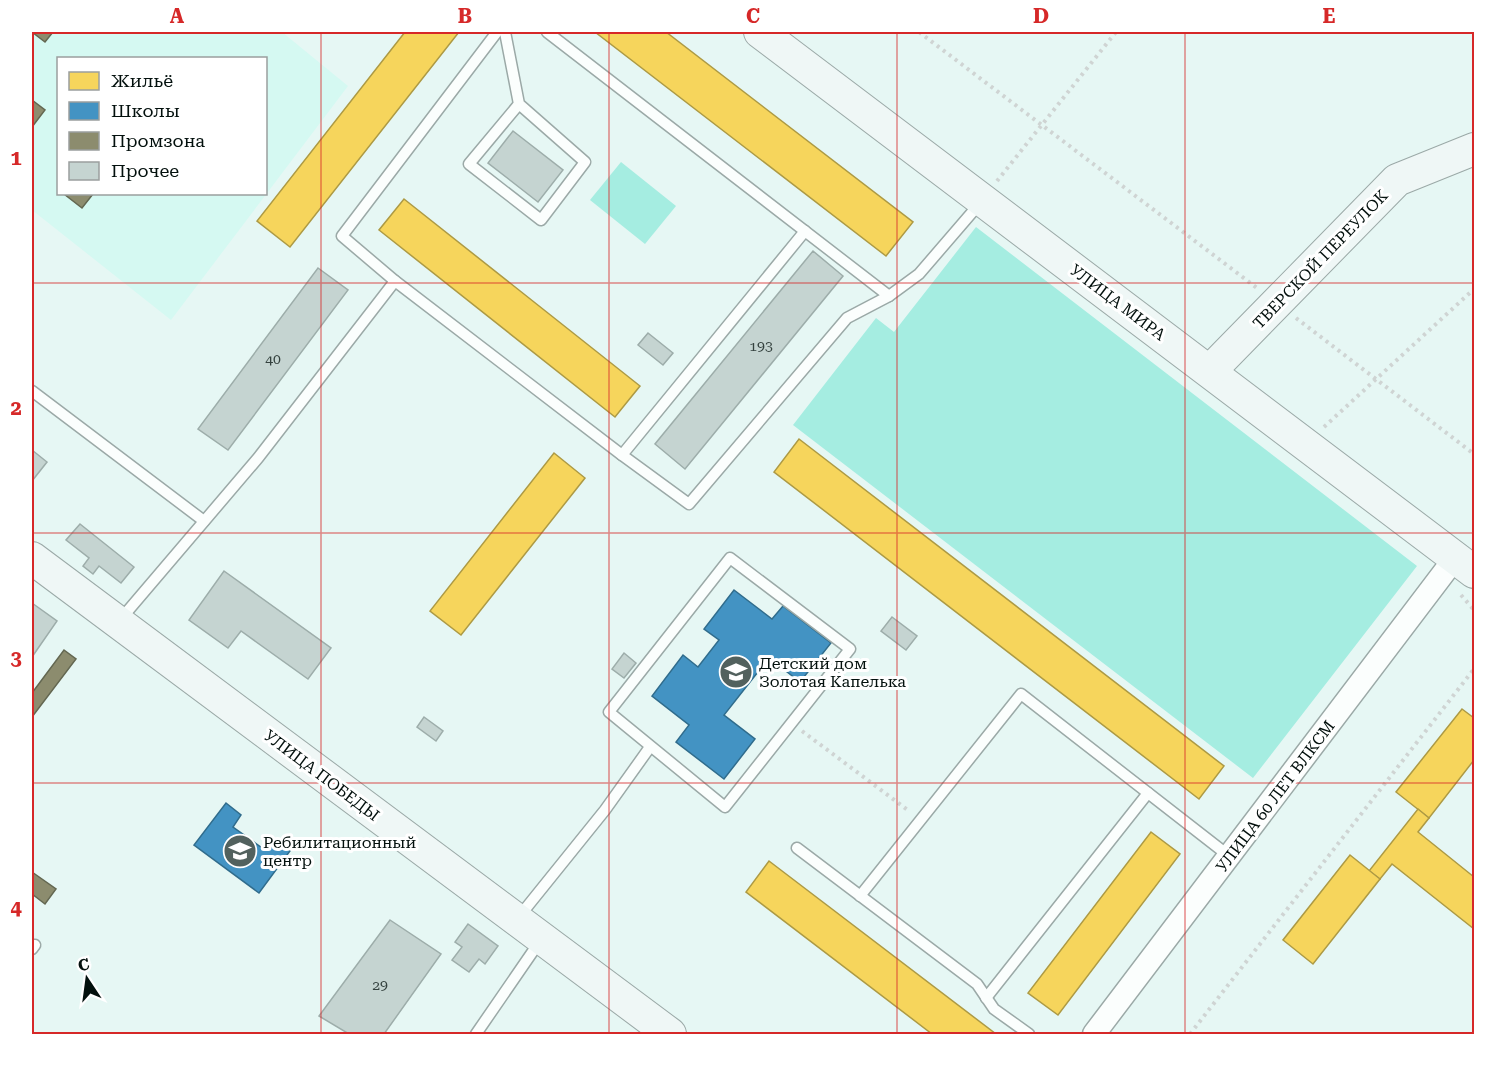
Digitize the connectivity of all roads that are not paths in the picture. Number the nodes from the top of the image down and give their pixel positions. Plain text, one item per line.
1 (497, 32) edge
2 (505, 32) edge
3 (546, 32) edge
4 (760, 32) edge
5 (519, 104) junction
6 (1474, 149) edge
7 (983, 200) junction
8 (806, 231) junction
9 (395, 281) junction
10 (889, 296) junction
11 (1210, 371) junction
12 (32, 391) edge
13 (622, 455) junction
14 (204, 521) junction
15 (32, 558) edge
16 (1465, 565) edge
17 (118, 622) junction
18 (650, 747) junction
19 (1148, 793) junction
20 (797, 848) dead end
21 (1229, 856) junction
22 (860, 896) junction
23 (516, 920) junction
24 (542, 939) junction
25 (986, 998) junction
26 (476, 1035) edge
27 (670, 1035) edge
28 (1029, 1035) edge
29 (1094, 1035) edge

1 - 9 lane
2 - 5 lane
3 - 8 lane
4 - 7 street, УЛИЦА МИРА
5 - 5 lane
6 - 11 street, ТВЕРСКОЙ ПЕРЕУЛОК
7 - 10 lane
7 - 11 street, УЛИЦА МИРА
8 - 10 lane
8 - 13 lane
9 - 13 lane
9 - 14 lane
10 - 13 lane
11 - 16 street, УЛИЦА МИРА
12 - 14 lane
14 - 17 lane
15 - 17 street, УЛИЦА ПОБЕДЫ
16 - 21 street, УЛИЦА 60 ЛЕТ ВЛКСМ
17 - 23 street, УЛИЦА ПОБЕДЫ
18 - 18 lane
18 - 23 lane
19 - 21 lane
19 - 22 lane
19 - 25 lane
20 - 22 lane
21 - 29 street, УЛИЦА 60 ЛЕТ ВЛКСМ
22 - 25 lane
23 - 24 street, УЛИЦА ПОБЕДЫ
24 - 26 lane
24 - 27 street, УЛИЦА ПОБЕДЫ
25 - 28 lane

